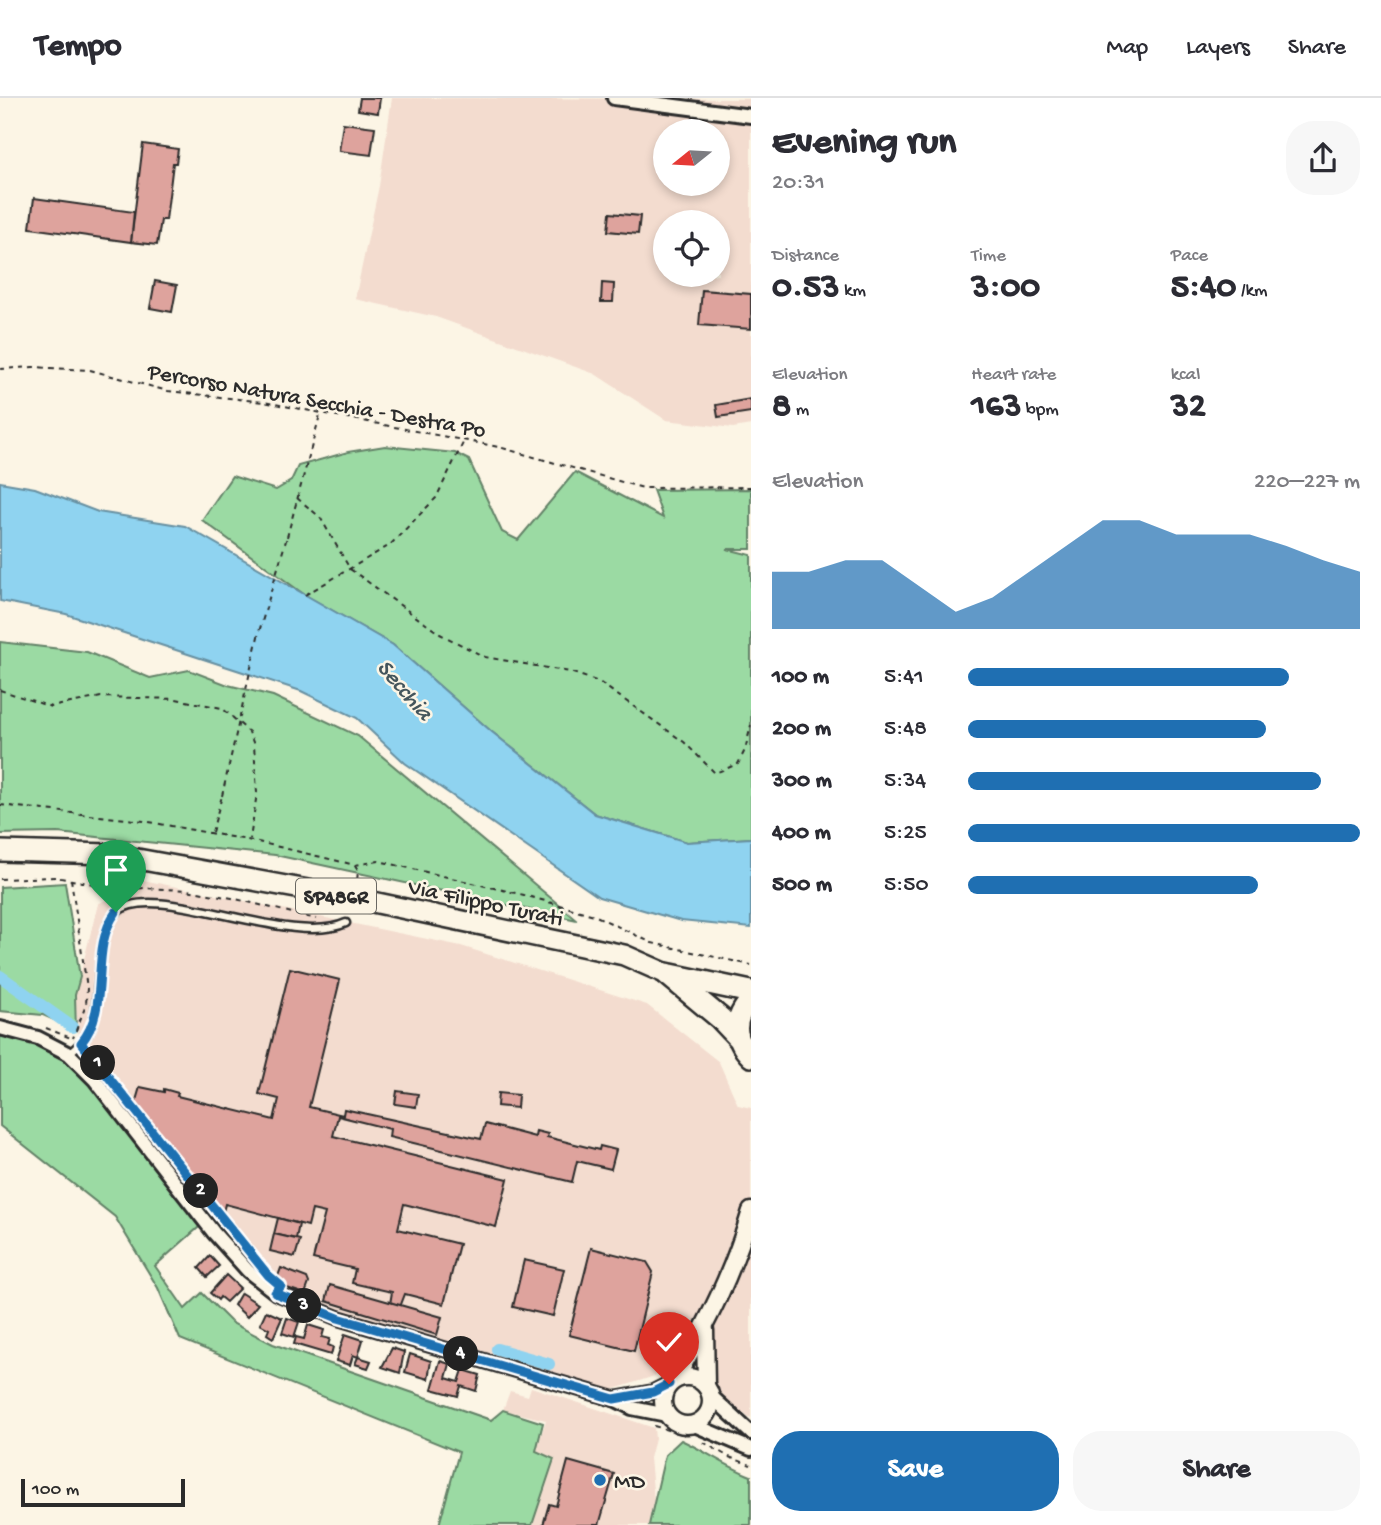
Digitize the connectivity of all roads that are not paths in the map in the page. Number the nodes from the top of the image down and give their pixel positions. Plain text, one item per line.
1 (614, 98) edge
2 (751, 116) edge
3 (0, 851) edge
4 (346, 923) dead end
5 (667, 974) junction
6 (751, 992) edge
7 (751, 1000) edge
8 (0, 1028) edge
9 (747, 1053) edge
10 (69, 1054) junction
11 (751, 1211) edge
12 (705, 1330) junction
13 (673, 1381) junction
14 (708, 1390) junction
15 (614, 1399) junction
16 (667, 1415) junction
17 (689, 1430) junction
18 (751, 1433) edge
19 (751, 1450) edge

1 - 2 street
3 - 5 main road, Via Filippo Turati / SP486R
4 - 10 lane
5 - 6 highway, SP486R
5 - 9 highway, SP486R
7 - 9 main road, SP486R
8 - 10 street
10 - 15 street
11 - 12 street
12 - 13 street
12 - 14 street
13 - 14 street
13 - 15 street
13 - 16 street
14 - 17 street
14 - 18 street
15 - 16 street
16 - 17 street
17 - 19 street

